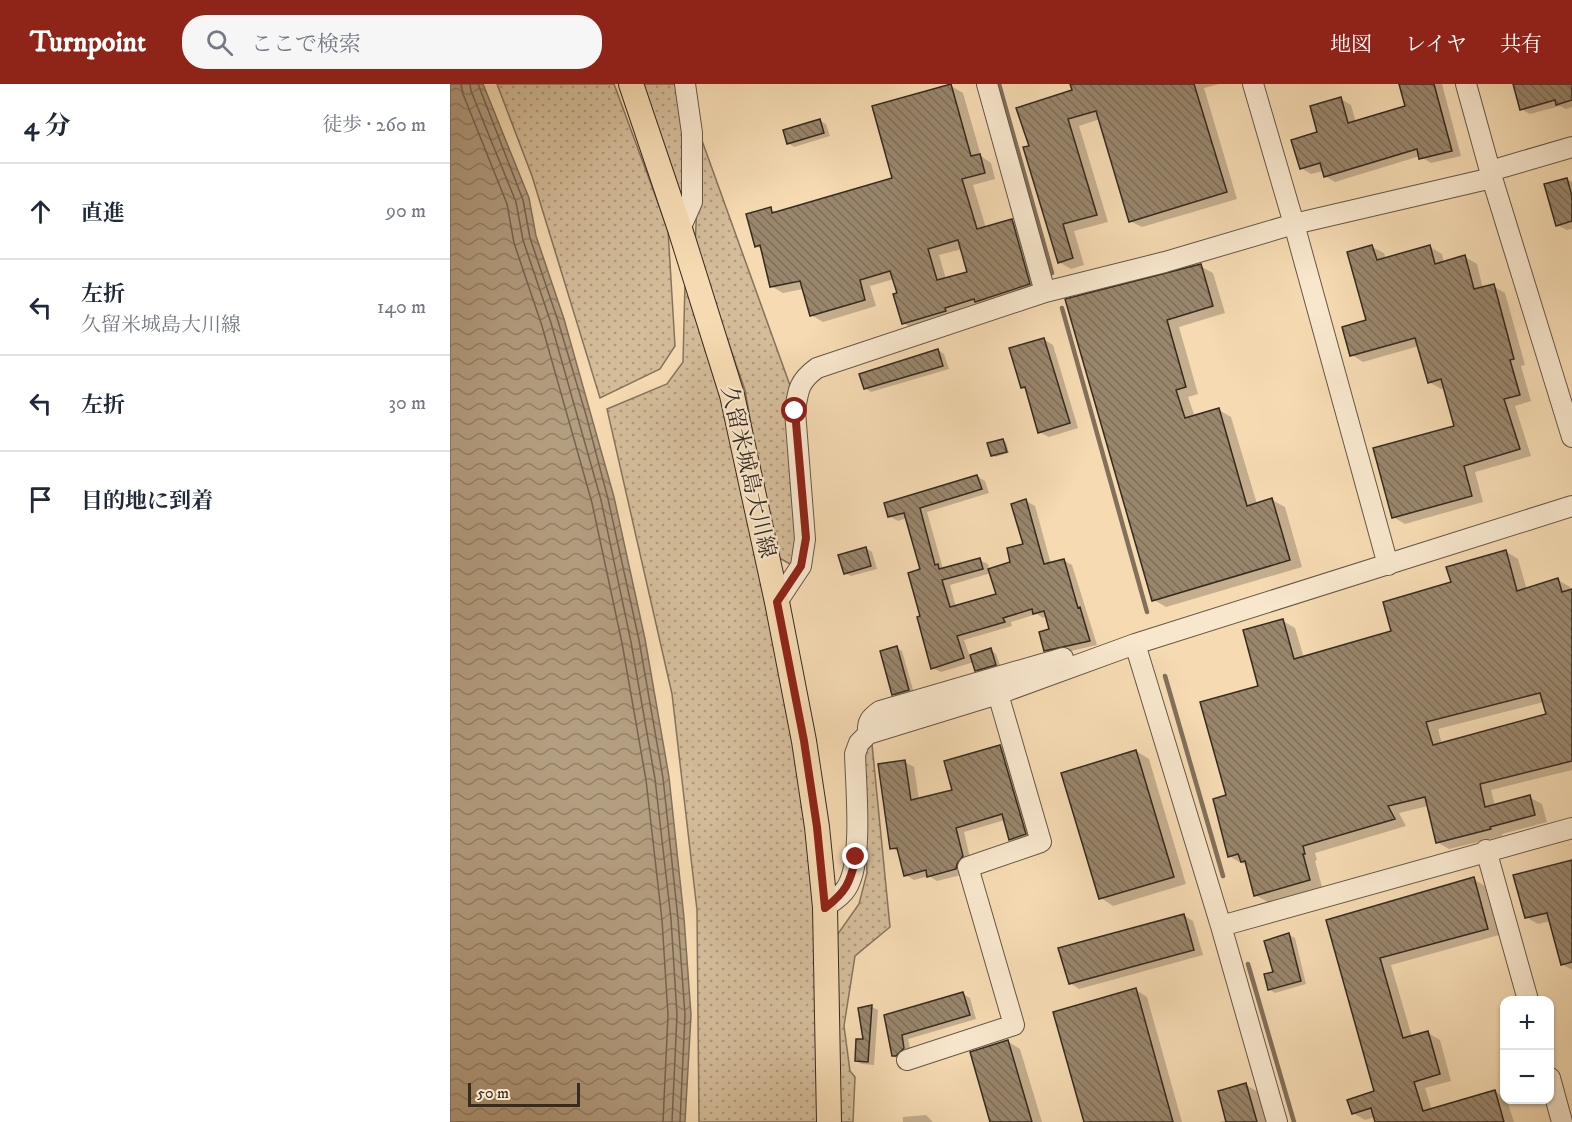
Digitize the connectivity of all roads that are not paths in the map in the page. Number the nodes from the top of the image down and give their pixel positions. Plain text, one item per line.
1 (631, 84) edge
2 (685, 84) edge
3 (987, 84) edge
4 (1253, 84) edge
5 (1466, 84) edge
6 (1572, 147) edge
7 (1491, 174) junction
8 (1294, 224) junction
9 (681, 229) junction
10 (1045, 292) junction
11 (1572, 436) edge
12 (1572, 506) edge
13 (1388, 565) junction
14 (777, 602) junction
15 (1135, 644) junction
16 (1089, 661) junction
17 (998, 694) junction
18 (868, 734) junction
19 (1572, 828) edge
20 (1486, 850) junction
21 (825, 908) junction
22 (1221, 926) junction
23 (1527, 996) edge
24 (907, 1060) dead end
25 (1554, 1093) edge
26 (829, 1122) edge
27 (1277, 1122) edge
28 (1562, 1122) edge

1 - 9 main road, 久留米城島大川線
2 - 9 street
3 - 10 street
4 - 8 street
5 - 7 street
6 - 7 street
7 - 8 street
7 - 11 street
8 - 10 street
8 - 13 street
9 - 14 main road, 久留米城島大川線
10 - 14 street
12 - 13 street
13 - 15 street
14 - 21 main road, 久留米城島大川線
15 - 16 street
15 - 22 street
16 - 17 street
16 - 18 street
17 - 18 street
17 - 24 street
18 - 21 street
19 - 20 street
20 - 22 street
20 - 23 street
21 - 26 main road, 久留米城島大川線
22 - 27 street
25 - 28 street

